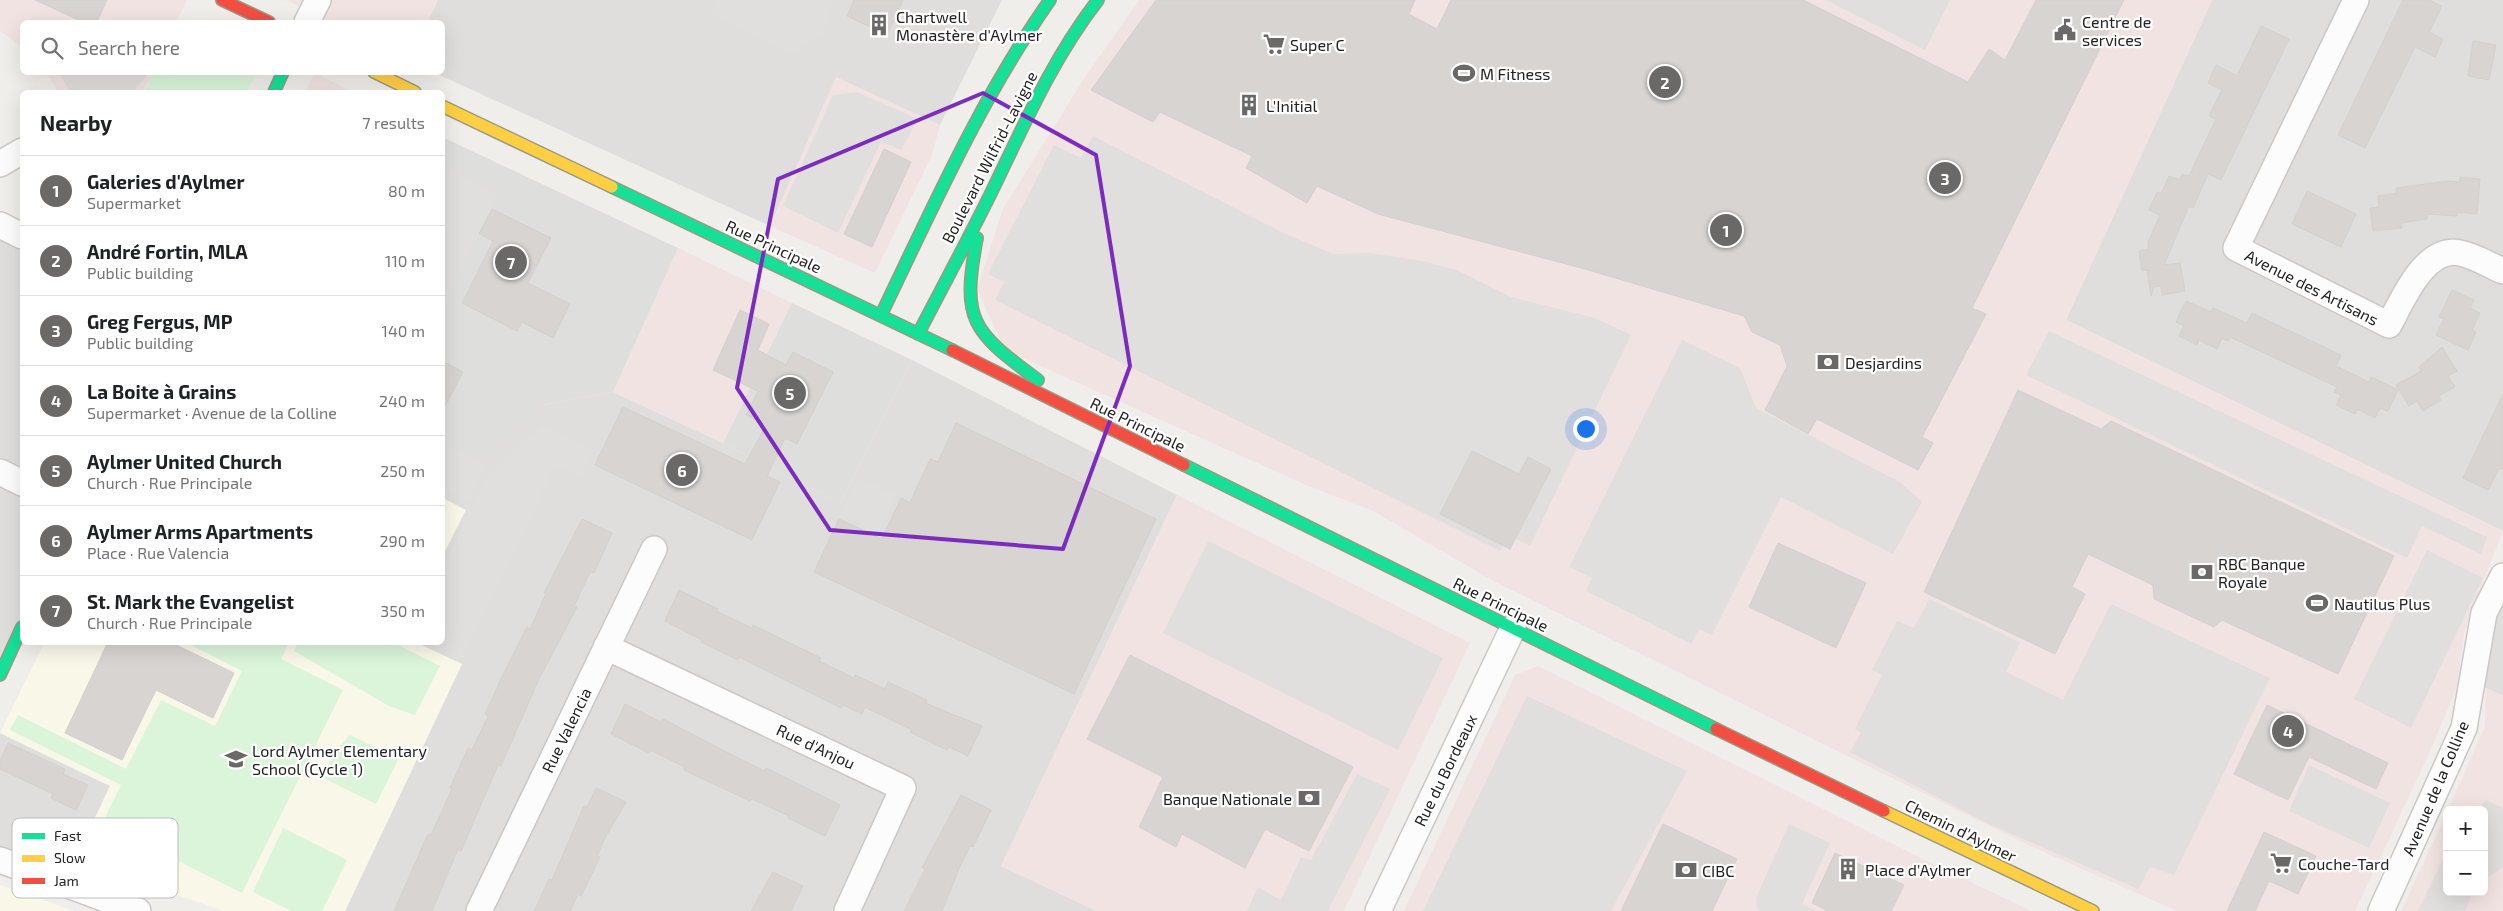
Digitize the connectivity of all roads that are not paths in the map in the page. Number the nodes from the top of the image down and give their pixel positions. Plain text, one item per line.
1 (222, 0) edge
2 (318, 0) edge
3 (1050, 0) edge
4 (1098, 0) edge
5 (2356, 0) edge
6 (265, 20) edge
7 (308, 20) edge
8 (282, 75) edge
9 (380, 75) edge
10 (275, 90) edge
11 (411, 90) edge
12 (445, 107) edge
13 (20, 153) edge
14 (0, 164) edge
15 (993, 189) junction
16 (0, 226) edge
17 (20, 235) edge
18 (2503, 271) edge
19 (881, 315) junction
20 (918, 334) junction
21 (1096, 422) junction
22 (0, 472) edge
23 (20, 482) edge
24 (654, 549) dead end
25 (2503, 576) edge
26 (1513, 628) junction
27 (20, 631) edge
28 (606, 647) junction
29 (0, 675) edge
30 (1816, 778) joint
31 (0, 860) edge
32 (12, 864) edge
33 (103, 898) edge
34 (138, 911) edge
35 (479, 911) edge
36 (847, 911) edge
37 (1378, 911) edge
38 (2093, 911) edge
39 (2380, 911) edge

1 - 6 main road
2 - 7 street
3 - 19 main road, Boulevard Wilfrid-Lavigne
4 - 15 main road, Boulevard Wilfrid-Lavigne
5 - 18 street, Avenue des Artisans
8 - 10 main road
9 - 11 main road
12 - 19 main road, Rue Principale
13 - 14 street
15 - 20 main road, Boulevard Wilfrid-Lavigne
15 - 21 main road
16 - 17 street
19 - 20 main road, Rue Principale
20 - 21 main road, Rue Principale
21 - 26 main road, Rue Principale
22 - 23 street
24 - 28 street, Rue Valencia
25 - 39 street, Avenue de la Colline
26 - 30 main road, Rue Principale
26 - 37 street, Rue du Bordeaux
27 - 29 main road
28 - 35 street, Rue Valencia
28 - 36 street, Rue d'Anjou
30 - 38 main road, Chemin d'Aylmer
31 - 32 street
33 - 34 street

